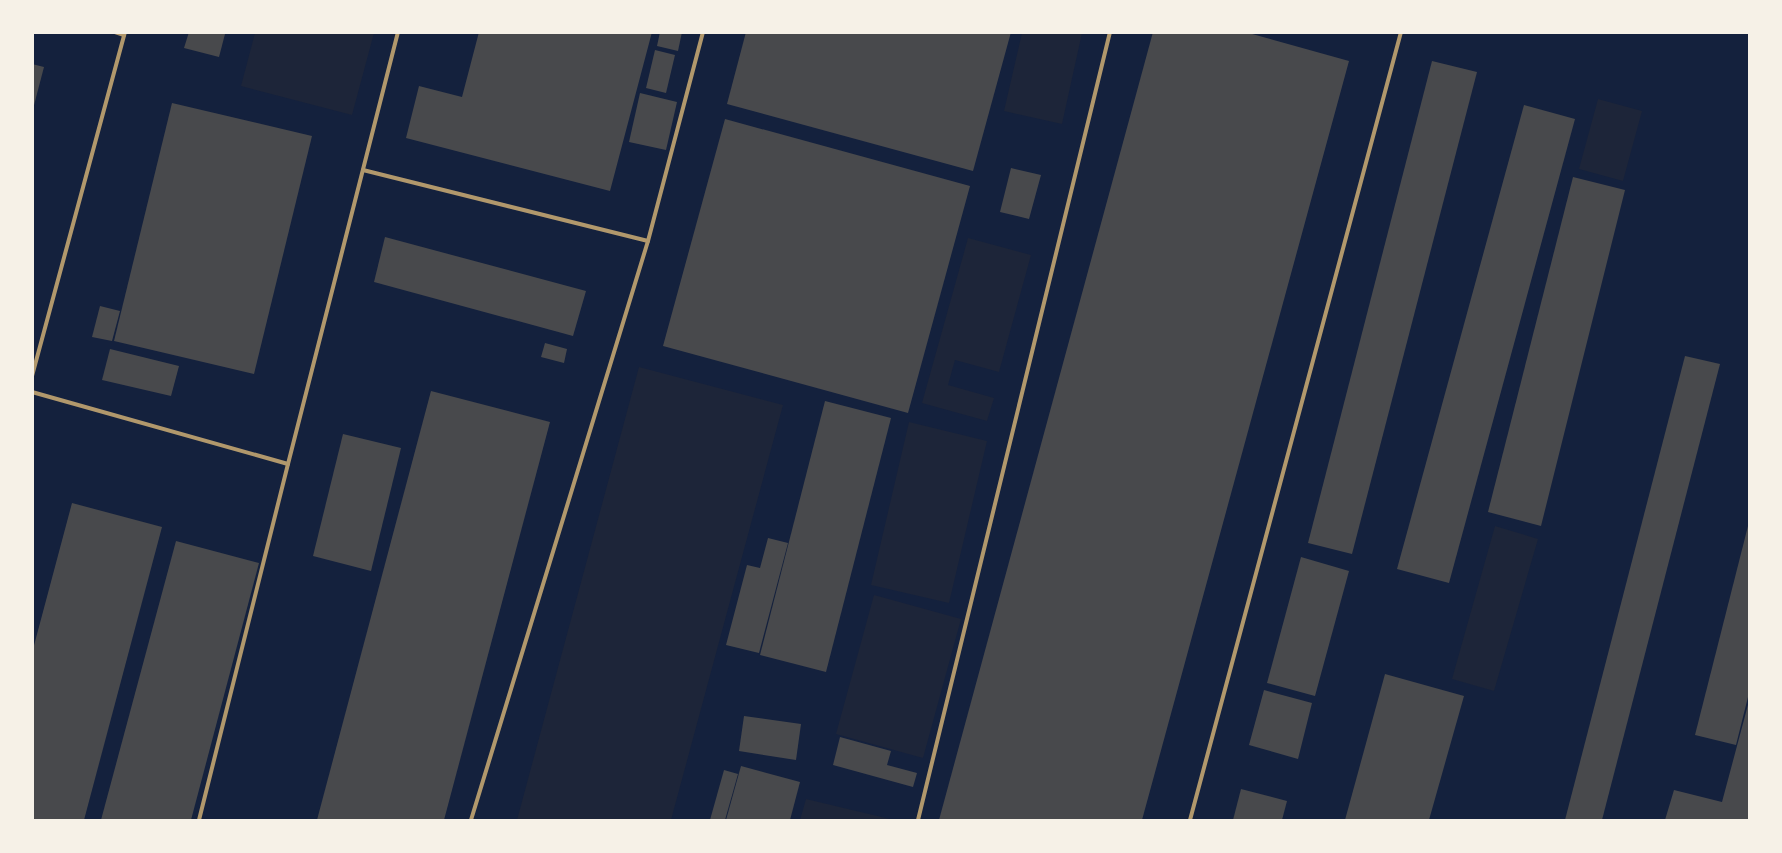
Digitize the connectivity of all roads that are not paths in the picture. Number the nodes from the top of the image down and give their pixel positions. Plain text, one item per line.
1 (115, 32) edge
2 (398, 32) edge
3 (703, 32) edge
4 (1110, 32) edge
5 (1401, 32) edge
6 (124, 34) edge
7 (363, 170) junction
8 (648, 241) junction
9 (32, 376) edge
10 (32, 392) edge
11 (288, 464) junction
12 (199, 820) edge
13 (471, 820) edge
14 (918, 820) edge
15 (1190, 820) edge

1 - 6 lane
2 - 7 lane
3 - 8 lane
4 - 14 lane
5 - 15 lane
6 - 9 lane
7 - 8 lane
7 - 11 lane
8 - 13 lane
10 - 11 lane
11 - 12 lane

